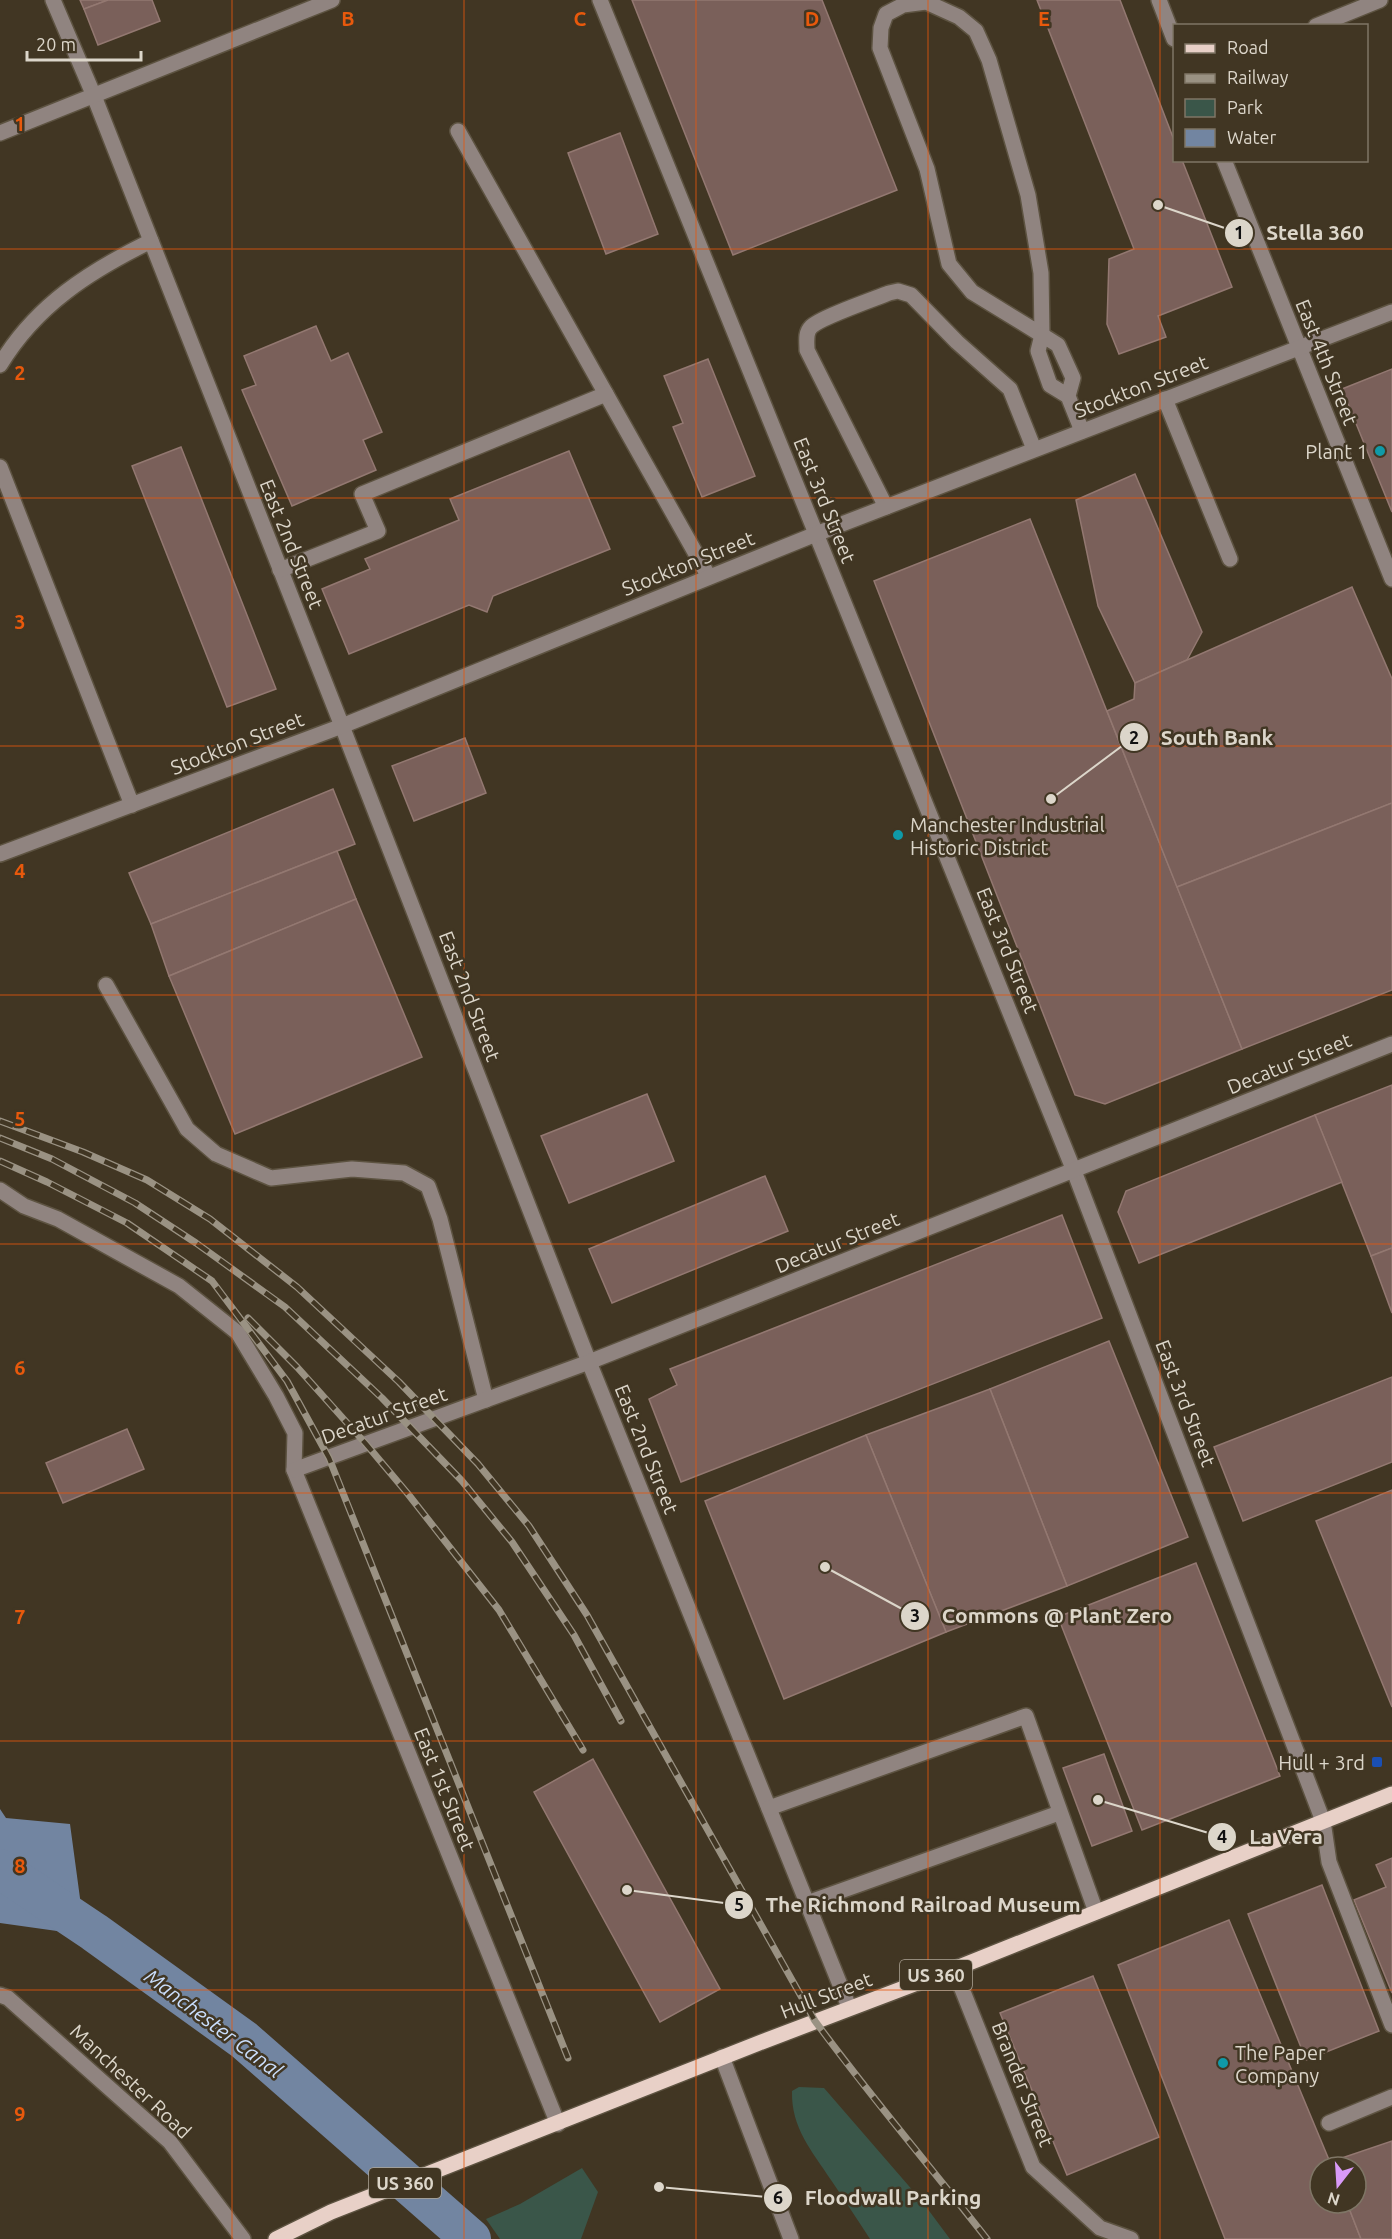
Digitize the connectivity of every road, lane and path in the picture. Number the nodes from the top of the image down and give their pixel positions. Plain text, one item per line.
1 (53, 0) edge
2 (332, 0) edge
3 (600, 0) edge
4 (1159, 0) edge
5 (1380, 0) edge
6 (1321, 24) edge
7 (1173, 36) edge
8 (94, 96) junction
9 (459, 131) dead end
10 (0, 133) edge
11 (1225, 162) edge
12 (151, 241) junction
13 (1392, 312) edge
14 (1042, 335) junction
15 (1299, 347) junction
16 (0, 365) edge
17 (606, 394) junction
18 (1068, 396) junction
19 (1165, 399) junction
20 (1082, 431) junction
21 (1034, 450) junction
22 (0, 466) edge
23 (886, 507) junction
24 (816, 534) junction
25 (1230, 559) dead end
26 (280, 570) junction
27 (709, 578) junction
28 (1392, 579) edge
29 (342, 726) junction
30 (132, 805) junction
31 (0, 854) edge
32 (106, 985) dead end
33 (1392, 1044) edge
34 (1074, 1171) junction
35 (0, 1190) edge
36 (589, 1362) junction
37 (486, 1400) junction
38 (294, 1470) junction
39 (1392, 1794) edge
40 (769, 1808) junction
41 (1059, 1813) junction
42 (1323, 1821) junction
43 (807, 1903) junction
44 (1096, 1912) junction
45 (954, 1969) junction
46 (0, 1995) edge
47 (849, 2007) junction
48 (1392, 2025) edge
49 (722, 2057) junction
50 (1392, 2097) edge
51 (1329, 2123) dead end
52 (558, 2124) junction
53 (243, 2239) edge
54 (276, 2239) edge
55 (791, 2239) edge
56 (1131, 2239) edge

1 - 8 street, East 2nd Street
2 - 8 street
3 - 24 street, East 3rd Street
4 - 7 street
5 - 6 street
8 - 10 street
8 - 12 street, East 2nd Street
9 - 17 street
11 - 15 street, East 4th Street
12 - 16 street
12 - 26 street, East 2nd Street
13 - 15 street, Stockton Street
14 - 14 street
14 - 18 street
14 - 18 street
15 - 19 street, Stockton Street
15 - 28 street, East 4th Street
17 - 26 street
17 - 27 street
18 - 20 street
19 - 20 street, Stockton Street
19 - 25 street
20 - 21 street, Stockton Street
21 - 23 street, Stockton Street
21 - 23 street
22 - 30 street
23 - 24 street, Stockton Street
24 - 27 street, Stockton Street
24 - 34 street, East 3rd Street
26 - 29 street, East 2nd Street
27 - 29 street, Stockton Street
29 - 30 street, Stockton Street
29 - 36 street, East 2nd Street
30 - 31 street, Stockton Street
32 - 37 street
33 - 34 street, Decatur Street
34 - 36 street, Decatur Street
34 - 42 street, East 3rd Street
35 - 38 street
36 - 37 street, Decatur Street
36 - 40 street, East 2nd Street
37 - 38 street, Decatur Street
38 - 52 street, East 1st Street
39 - 42 main road, Hull Street / US 360
40 - 41 street
40 - 43 street, East 2nd Street
41 - 43 street
41 - 44 street
42 - 44 main road, Hull Street / US 360
42 - 48 street, East 3rd Street
43 - 47 street, East 2nd Street
44 - 45 main road, Hull Street / US 360
45 - 47 main road, Hull Street / US 360
45 - 56 street, Brander Street
46 - 53 street, Manchester Road
47 - 49 main road, Hull Street / US 360
49 - 52 main road, Hull Street / US 360
49 - 55 street
50 - 51 street
52 - 54 main road, Hull Street / US 360

